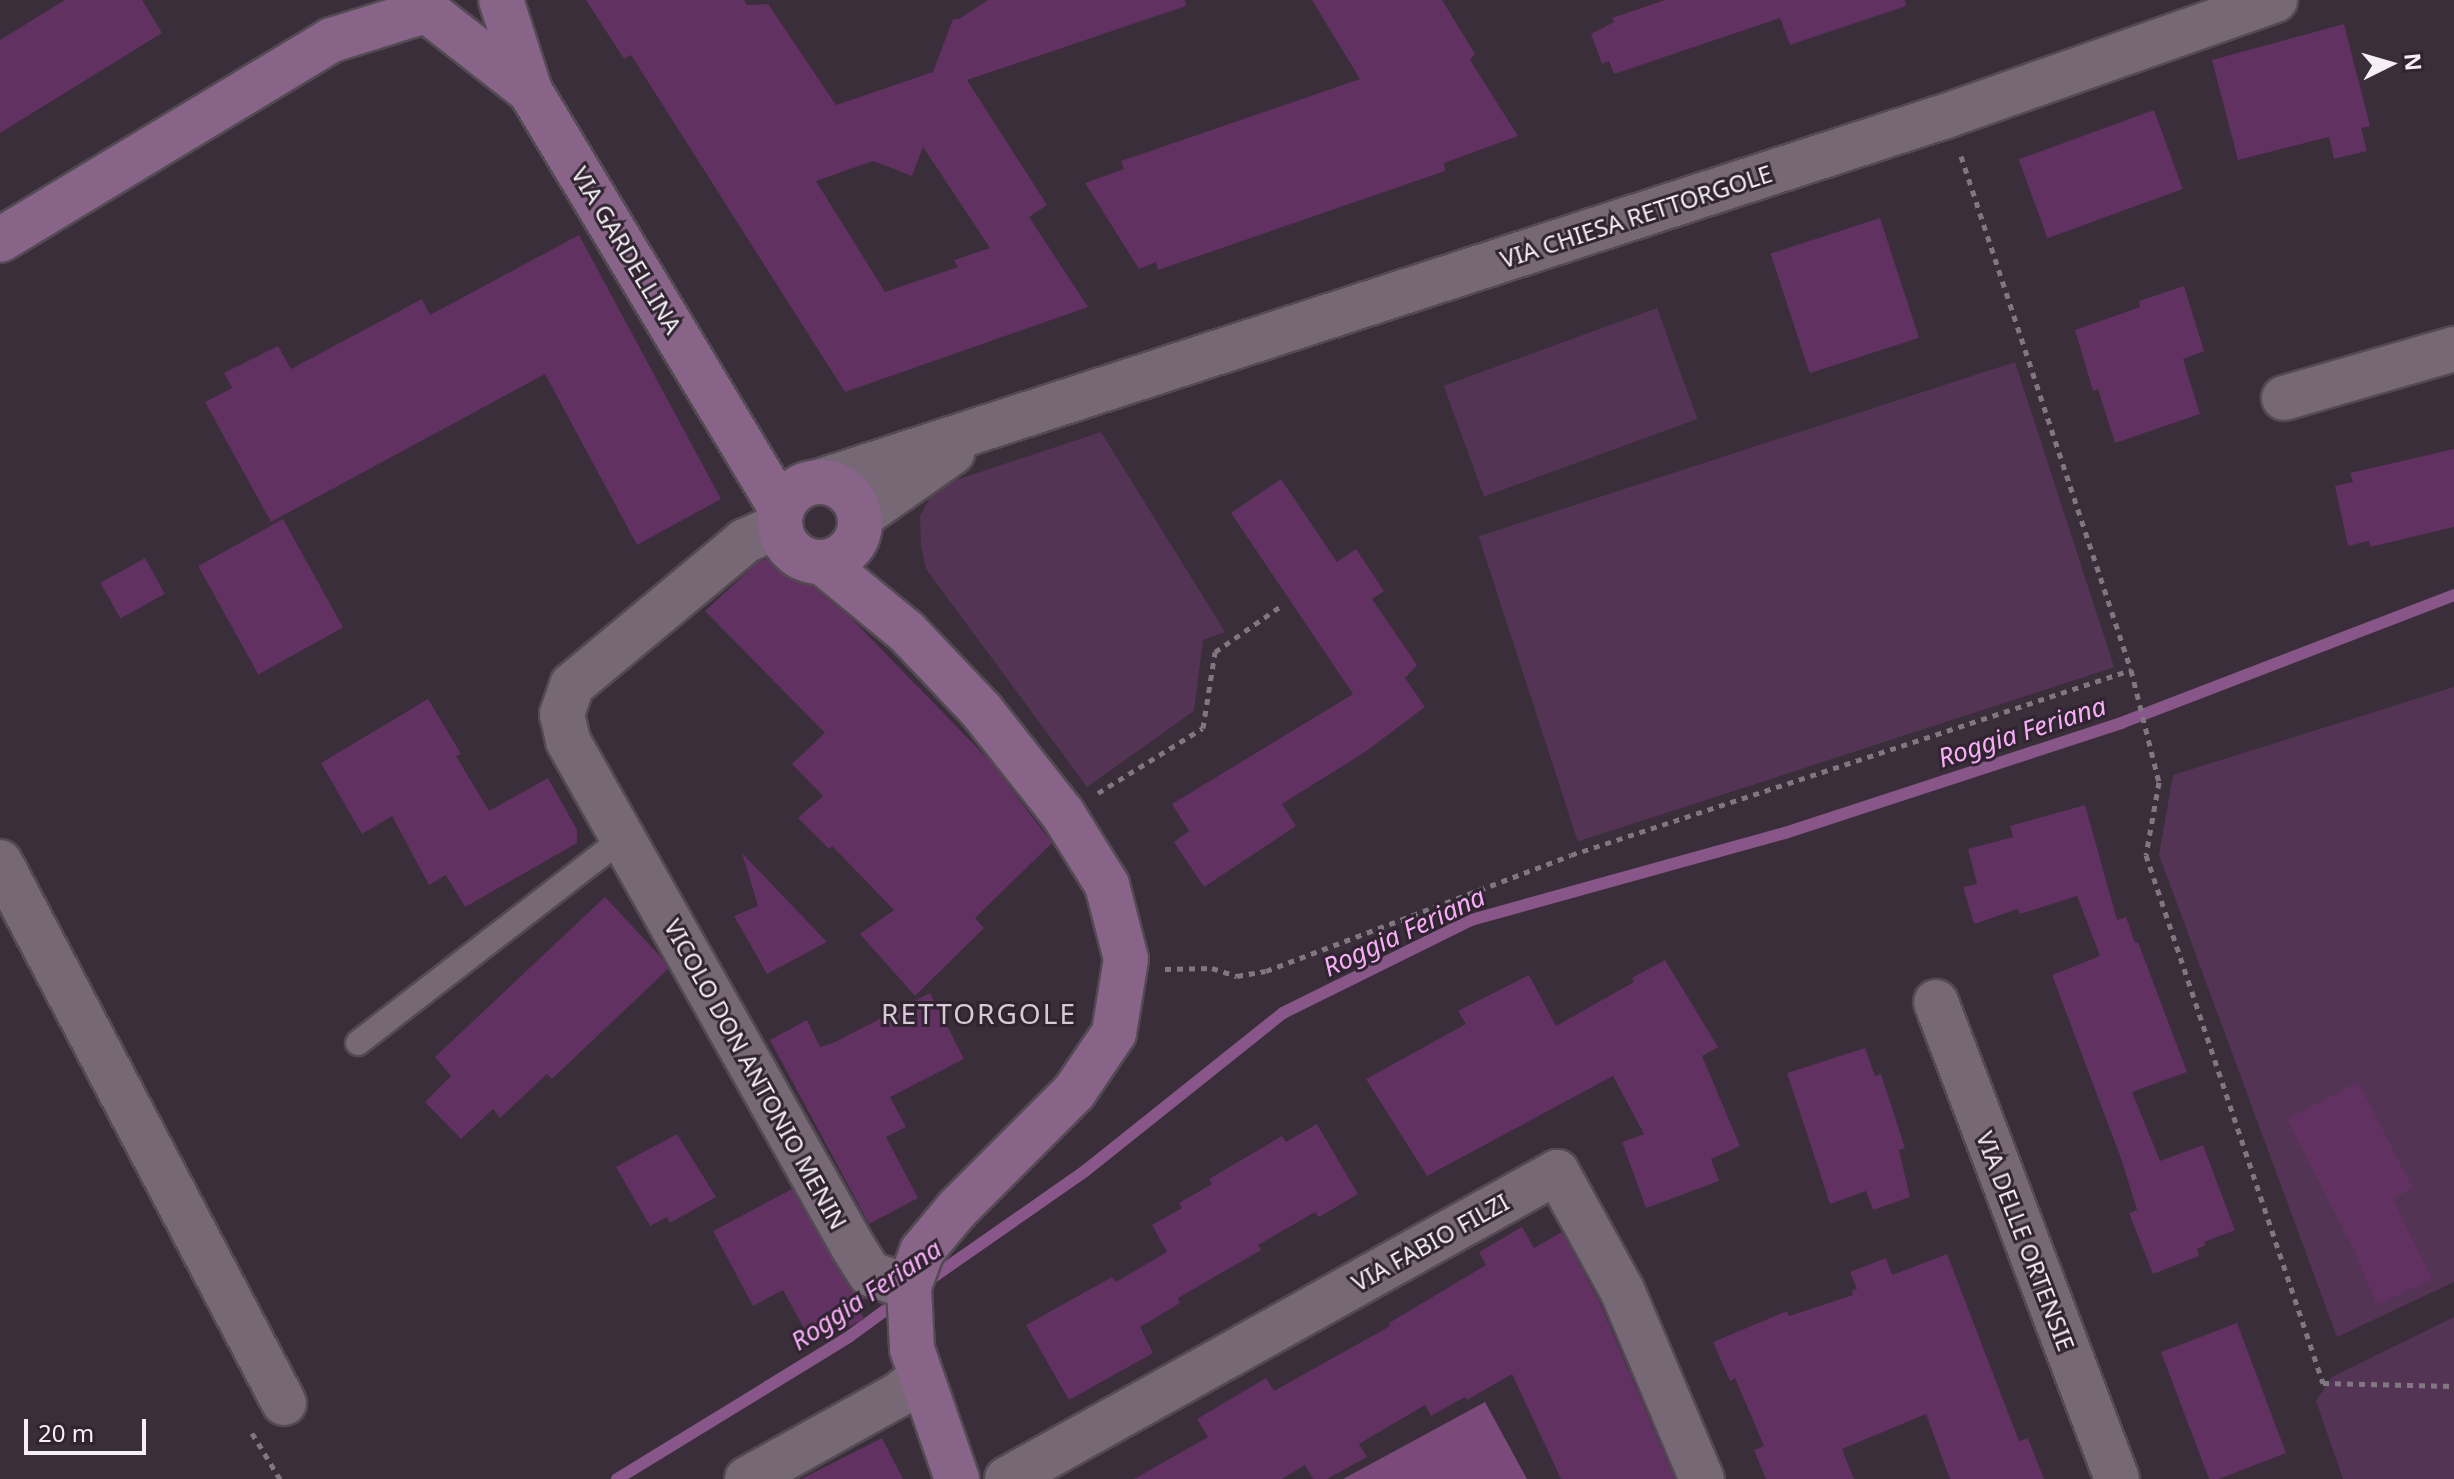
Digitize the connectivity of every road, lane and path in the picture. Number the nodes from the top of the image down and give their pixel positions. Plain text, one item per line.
1 (353, 0) edge
2 (481, 0) edge
3 (501, 0) edge
4 (2275, 0) edge
5 (419, 9) edge
6 (332, 40) junction
7 (530, 91) junction
8 (1946, 116) junction
9 (0, 240) edge
10 (2454, 349) edge
11 (2284, 398) dead end
12 (994, 423) junction
13 (798, 501) junction
14 (859, 525) junction
15 (822, 562) junction
16 (1281, 606) dead end
17 (907, 632) junction
18 (2131, 670) junction
19 (1063, 814) junction
20 (623, 838) junction
21 (0, 862) edge
22 (1124, 968) junction
23 (1936, 1002) dead end
24 (358, 1043) dead end
25 (909, 1287) junction
26 (916, 1364) junction
27 (2454, 1386) edge
28 (284, 1403) dead end
29 (747, 1479) edge
30 (957, 1479) edge
31 (1007, 1479) edge
32 (1702, 1479) edge
33 (2117, 1479) edge

1 - 6 street
2 - 5 street
3 - 7 street, VIA GARDELLINA
4 - 8 street, VIA CHIESA RETTORGOLE
5 - 6 street
5 - 7 street, VIA GARDELLINA
6 - 9 street
7 - 13 street, VIA GARDELLINA
8 - 12 street, VIA CHIESA RETTORGOLE
8 - 18 path
10 - 11 street
12 - 13 street, VIA CHIESA RETTORGOLE
12 - 14 street, VIA CHIESA RETTORGOLE
13 - 14 street
13 - 15 street, VIA GARDELLINA
13 - 20 street, VICOLO DON ANTONIO MENIN
14 - 15 street
14 - 17 street
15 - 17 street, VIA GARDELLINA
16 - 19 path
17 - 19 street
18 - 22 path
18 - 27 path
19 - 22 street
20 - 24 lane
20 - 25 street, VICOLO DON ANTONIO MENIN
21 - 28 street
22 - 25 street
23 - 33 street, VIA DELLE ORTENSIE
25 - 26 street
26 - 29 street
26 - 30 street
31 - 32 street, VIA FABIO FILZI

